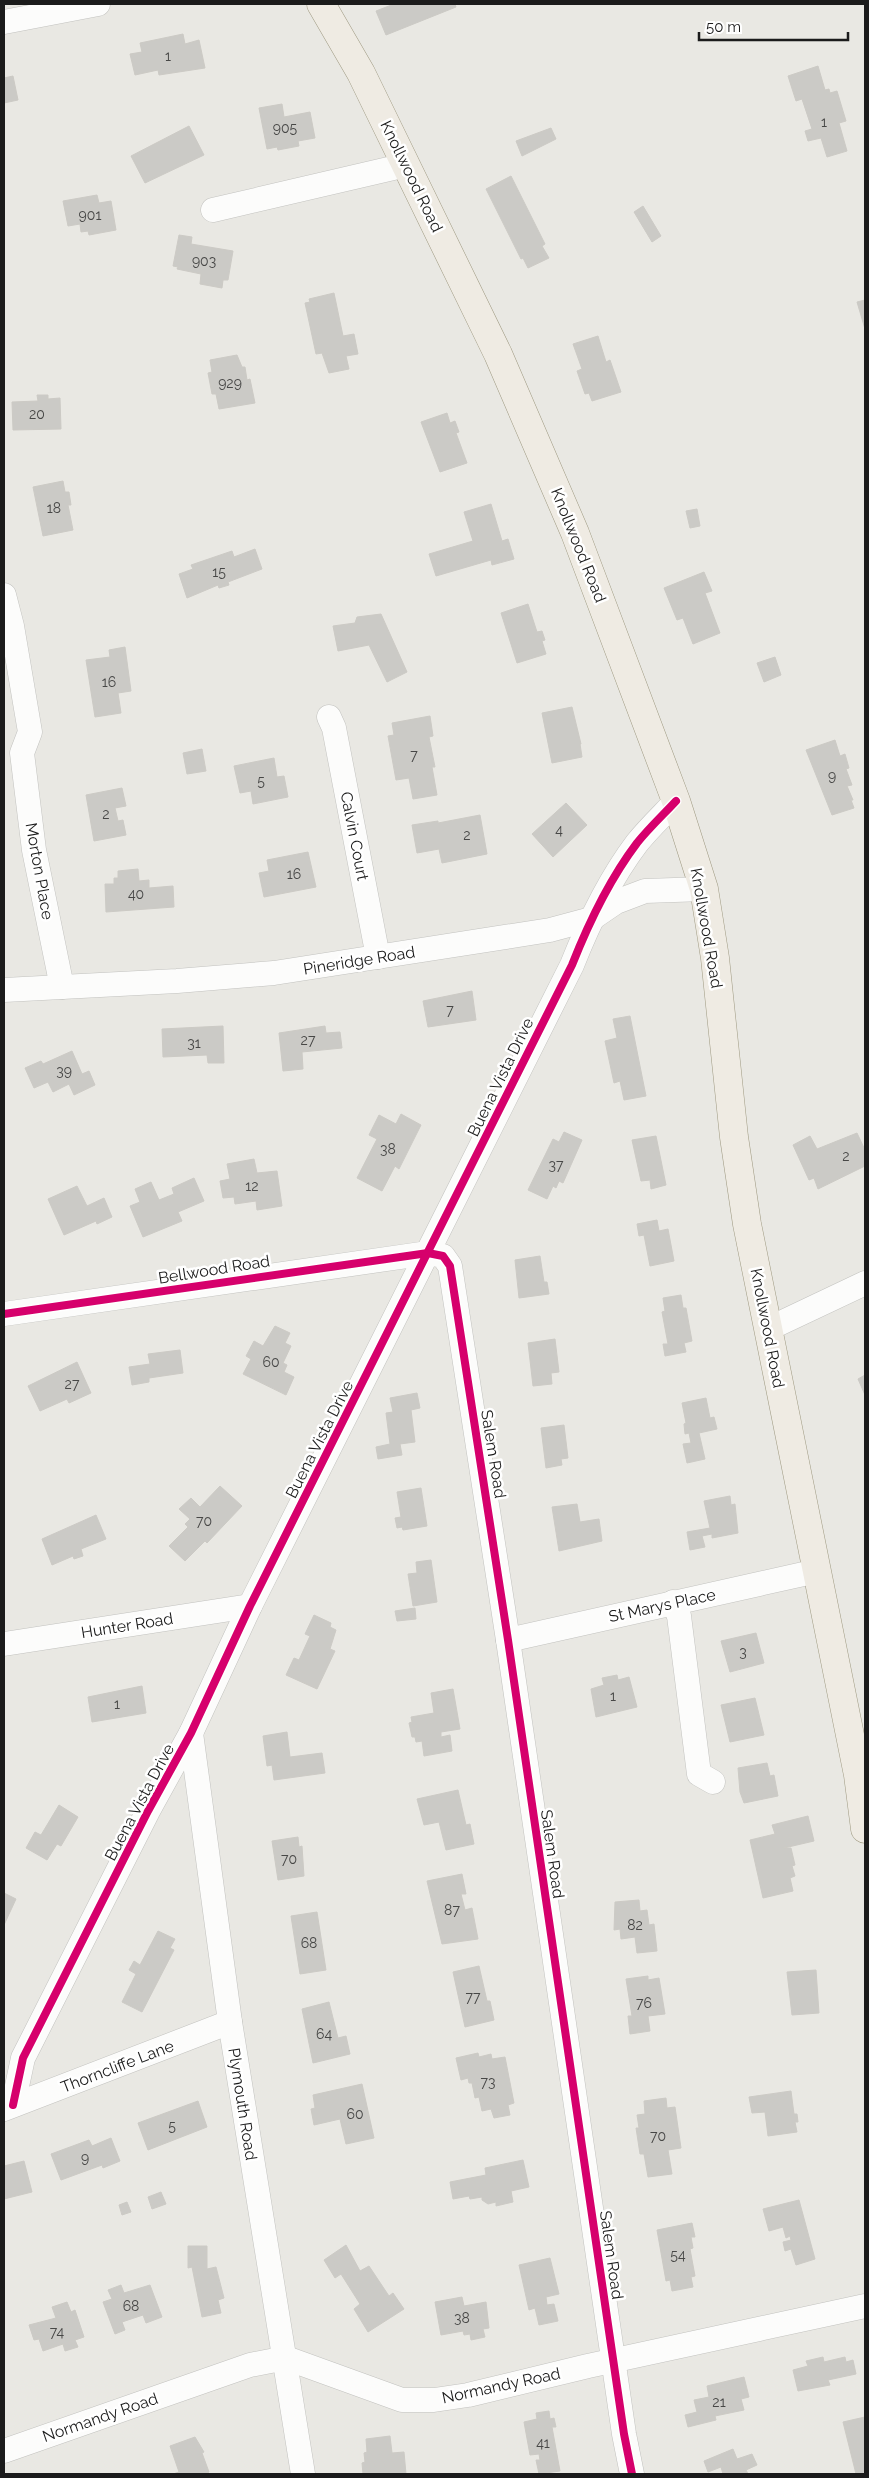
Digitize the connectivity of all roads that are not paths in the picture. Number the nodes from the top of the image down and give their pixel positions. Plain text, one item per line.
1 (98, 4) edge
2 (321, 4) edge
3 (4, 22) edge
4 (406, 165) junction
5 (213, 210) dead end
6 (4, 595) edge
7 (329, 717) dead end
8 (676, 800) junction
9 (704, 889) junction
10 (590, 919) junction
11 (378, 957) junction
12 (62, 987) junction
13 (4, 990) edge
14 (428, 1253) junction
15 (865, 1282) edge
16 (4, 1314) edge
17 (768, 1328) junction
18 (817, 1571) junction
19 (673, 1602) junction
20 (250, 1606) junction
21 (508, 1640) junction
22 (4, 1644) edge
23 (191, 1733) junction
24 (713, 1782) dead end
25 (865, 1828) edge
26 (230, 2022) junction
27 (8, 2107) edge
28 (865, 2306) edge
29 (286, 2358) junction
30 (613, 2360) junction
31 (4, 2451) edge
32 (303, 2474) edge
33 (632, 2474) edge

1 - 3 street
2 - 4 main road, Knollwood Road
4 - 5 street
4 - 8 main road, Knollwood Road
6 - 12 street, Morton Place
7 - 11 street, Calvin Court
8 - 9 main road, Knollwood Road
8 - 10 street, Buena Vista Drive
9 - 10 street, Pineridge Road
9 - 17 main road, Knollwood Road
10 - 11 street, Pineridge Road
10 - 14 street, Buena Vista Drive
11 - 12 street, Pineridge Road
12 - 13 street, Pineridge Road
14 - 16 street, Bellwood Road
14 - 20 street, Buena Vista Drive
14 - 21 street, Salem Road
15 - 17 street
17 - 18 main road, Knollwood Road
18 - 19 street, St Marys Place
18 - 25 main road, Knollwood Road
19 - 21 street, St Marys Place
19 - 24 street
20 - 22 street, Hunter Road
20 - 23 street, Buena Vista Drive
21 - 30 street, Salem Road
23 - 26 street, Plymouth Road
23 - 27 street, Buena Vista Drive
26 - 27 street, Thorncliffe Lane
26 - 29 street, Plymouth Road
28 - 30 street, Normandy Road
29 - 30 street, Normandy Road
29 - 31 street, Normandy Road
29 - 32 street, Plymouth Road
30 - 33 street, Salem Road

